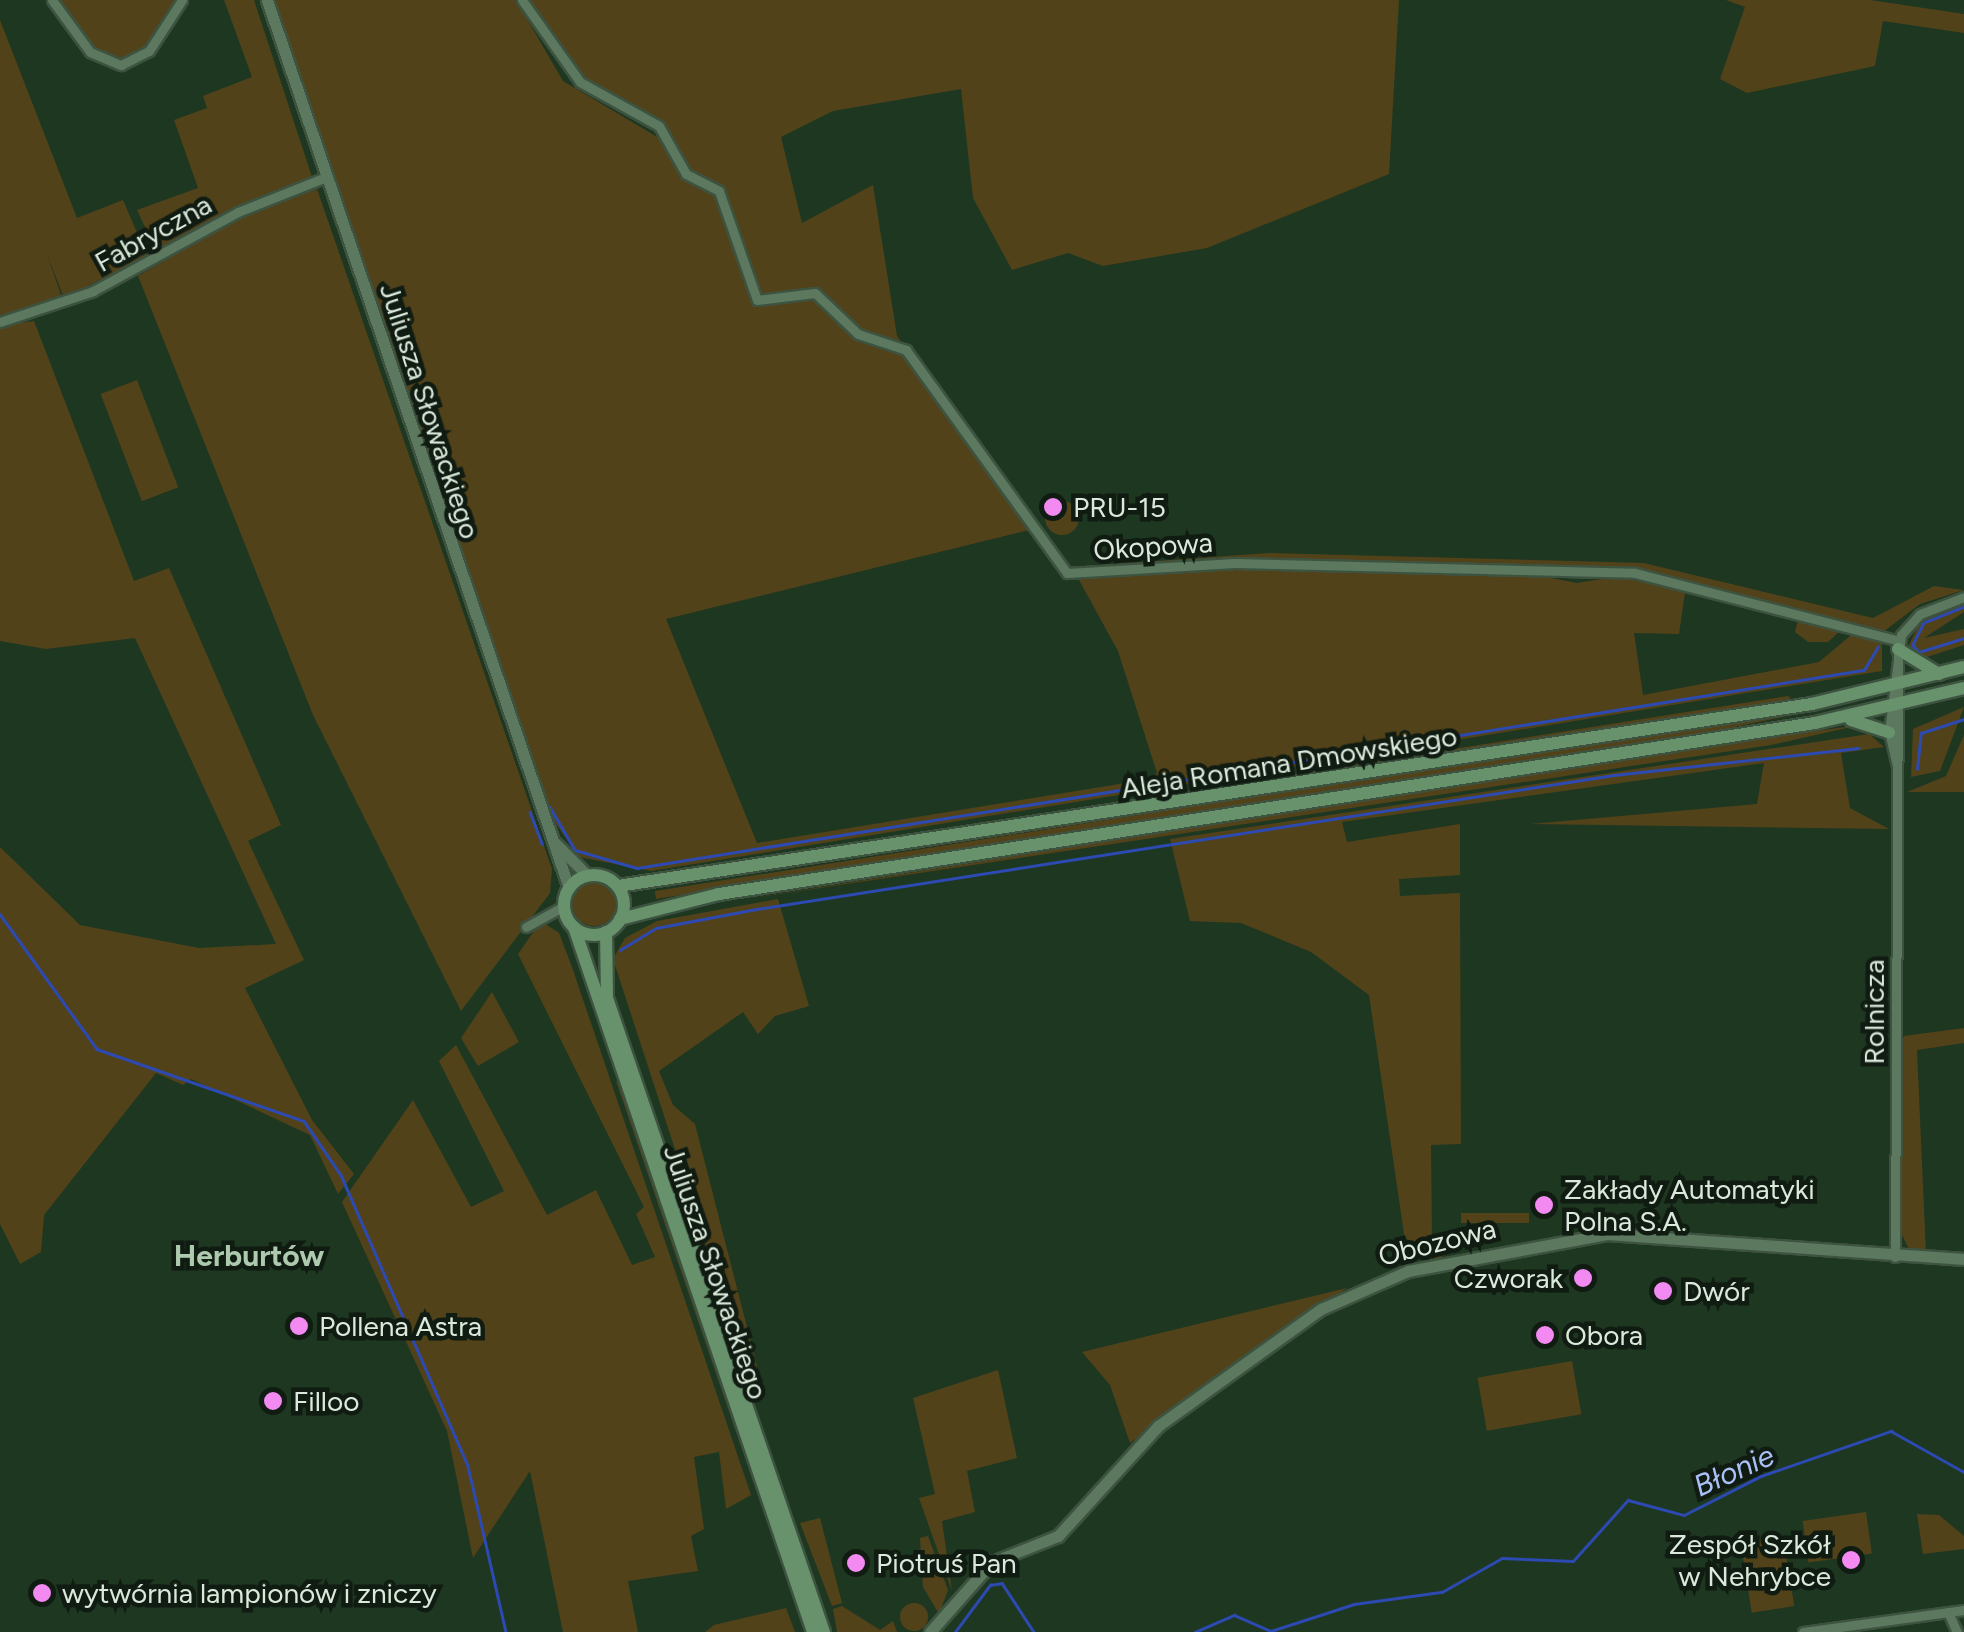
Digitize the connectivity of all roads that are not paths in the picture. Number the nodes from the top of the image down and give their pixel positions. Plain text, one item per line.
1 (52, 0) edge
2 (182, 0) edge
3 (267, 0) edge
4 (522, 0) edge
5 (326, 177) junction
6 (0, 322) edge
7 (1964, 597) edge
8 (1898, 648) junction
9 (1964, 666) edge
10 (1941, 675) junction
11 (1897, 688) junction
12 (1964, 688) edge
13 (1896, 705) junction
14 (1834, 719) junction
15 (1889, 732) junction
16 (1898, 768) junction
17 (549, 836) junction
18 (587, 875) junction
19 (618, 886) junction
20 (569, 888) junction
21 (564, 906) junction
22 (620, 919) junction
23 (526, 927) dead end
24 (574, 927) junction
25 (606, 932) junction
26 (1895, 1257) junction
27 (1964, 1259) edge
28 (1964, 1610) edge
29 (1948, 1612) junction
30 (813, 1632) edge
31 (824, 1632) edge
32 (930, 1632) edge
33 (1803, 1632) edge
34 (1957, 1632) edge

1 - 2 street
3 - 5 street, Juliusza Słowackiego
4 - 8 street, Okopowa
5 - 6 street, Fabryczna
5 - 17 street, Juliusza Słowackiego
7 - 8 street
8 - 10 main road
8 - 11 street, Rolnicza
9 - 10 main road, Aleja Romana Dmowskiego
10 - 11 main road, Aleja Romana Dmowskiego
11 - 13 street, Rolnicza
11 - 19 main road, Aleja Romana Dmowskiego
12 - 13 main road, Aleja Romana Dmowskiego
13 - 14 main road, Aleja Romana Dmowskiego
13 - 15 street, Rolnicza
13 - 16 street, Rolnicza
14 - 15 main road
14 - 22 main road, Aleja Romana Dmowskiego
15 - 16 street, Rolnicza
16 - 26 street, Rolnicza
17 - 18 street, Juliusza Słowackiego
17 - 20 street, Juliusza Słowackiego
18 - 19 main road
18 - 20 main road
19 - 22 main road
20 - 21 main road
21 - 23 street
21 - 24 main road
22 - 25 main road
24 - 25 main road
24 - 30 main road, Juliusza Słowackiego
25 - 31 main road, Juliusza Słowackiego
26 - 27 street, Obozowa
26 - 32 street, Obozowa
28 - 29 street
29 - 33 street
29 - 34 street

